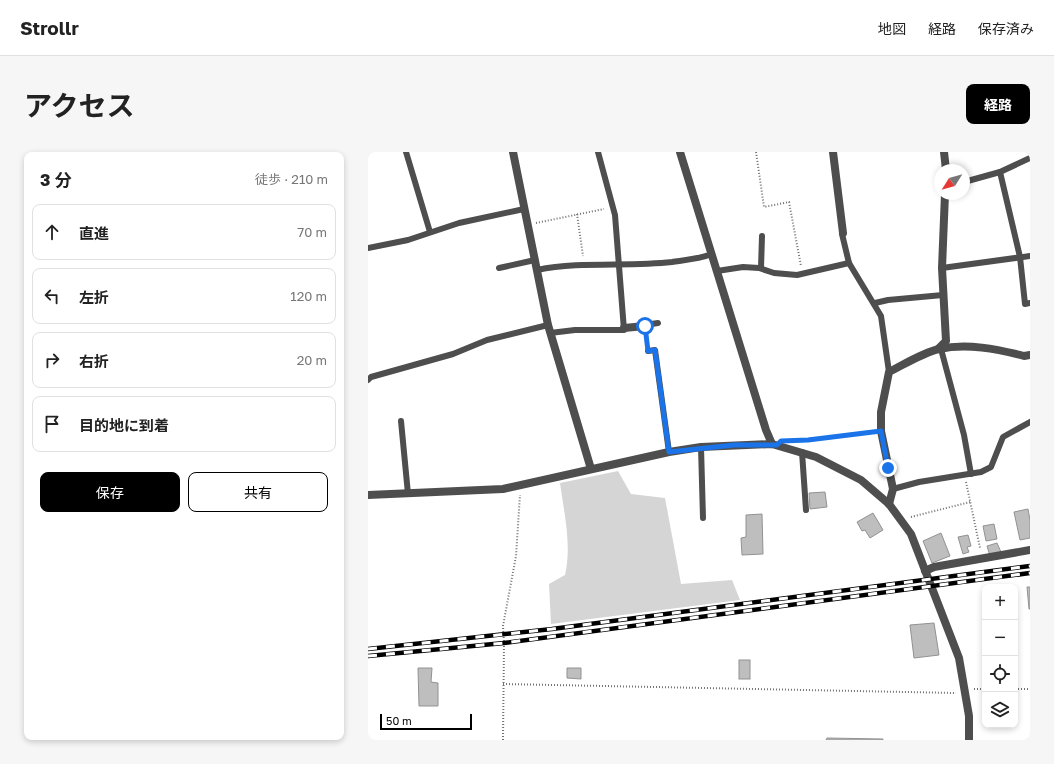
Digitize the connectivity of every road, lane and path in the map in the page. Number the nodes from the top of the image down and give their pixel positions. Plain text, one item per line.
1 (406, 152) edge
2 (512, 152) edge
3 (598, 152) edge
4 (680, 152) edge
5 (756, 152) edge
6 (833, 152) edge
7 (944, 152) edge
8 (1030, 158) edge
9 (945, 164) edge
10 (1000, 172) junction
11 (970, 180) edge
12 (945, 200) edge
13 (612, 207) junction
14 (524, 208) junction
15 (577, 214) junction
16 (527, 225) junction
17 (430, 232) junction
18 (843, 233) joint
19 (762, 236) dead end
20 (368, 248) edge
21 (712, 254) junction
22 (1030, 256) edge
23 (1020, 257) junction
24 (535, 260) junction
25 (849, 263) junction
26 (618, 264) junction
27 (583, 265) junction
28 (499, 268) dead end
29 (761, 268) junction
30 (942, 268) junction
31 (536, 270) junction
32 (717, 271) junction
33 (803, 273) junction
34 (943, 295) junction
35 (875, 303) junction
36 (1030, 303) edge
37 (658, 323) dead end
38 (548, 325) junction
39 (645, 326) joint
40 (624, 328) junction
41 (550, 333) junction
42 (940, 349) junction
43 (648, 351) dead end
44 (1030, 355) edge
45 (889, 372) junction
46 (368, 380) edge
47 (401, 421) dead end
48 (1030, 422) edge
49 (881, 431) junction
50 (795, 440) dead end
51 (772, 444) junction
52 (701, 448) junction
53 (669, 452) junction
54 (802, 452) junction
55 (590, 469) junction
56 (968, 475) junction
57 (520, 484) junction
58 (893, 489) junction
59 (408, 494) junction
60 (368, 495) edge
61 (970, 502) junction
62 (889, 504) junction
63 (806, 510) dead end
64 (703, 518) dead end
65 (901, 520) junction
66 (1030, 550) edge
67 (984, 559) junction
68 (925, 570) junction
69 (504, 684) junction
70 (1018, 689) edge
71 (1030, 689) edge
72 (966, 693) junction
73 (503, 740) edge
74 (970, 740) edge

1 - 17 lane
2 - 14 street
3 - 13 lane
4 - 21 street
5 - 33 path
6 - 18 street
7 - 9 street
8 - 10 lane
10 - 11 lane
10 - 23 lane
12 - 30 street
13 - 15 path
13 - 26 lane
14 - 16 street
14 - 17 lane
15 - 16 path
15 - 27 path
16 - 24 street
17 - 20 lane
18 - 25 lane
19 - 29 lane
21 - 26 lane
21 - 32 street
22 - 23 lane
23 - 30 lane
23 - 36 lane
24 - 28 lane
24 - 31 street
25 - 33 lane
25 - 35 lane
26 - 27 lane
26 - 40 lane
27 - 31 lane
29 - 32 lane
29 - 33 lane
30 - 34 street
31 - 38 street
32 - 51 street
34 - 35 lane
34 - 42 street
35 - 45 lane
37 - 39 lane
38 - 41 street
38 - 46 lane
39 - 40 street
40 - 41 lane
41 - 55 street
42 - 44 street
42 - 45 street
42 - 56 lane
43 - 53 lane
45 - 49 street
47 - 59 lane
48 - 56 lane
49 - 50 path
49 - 58 street
51 - 52 street
51 - 54 street
52 - 53 street
52 - 64 lane
53 - 55 street
54 - 62 street
54 - 63 lane
55 - 57 street
56 - 58 lane
56 - 61 path
57 - 59 street
57 - 69 path
58 - 62 street
59 - 60 street
61 - 65 path
61 - 67 path
62 - 65 street
65 - 68 street
66 - 67 street
67 - 68 street
68 - 72 street
69 - 72 path
69 - 73 path
70 - 71 path
72 - 74 street

